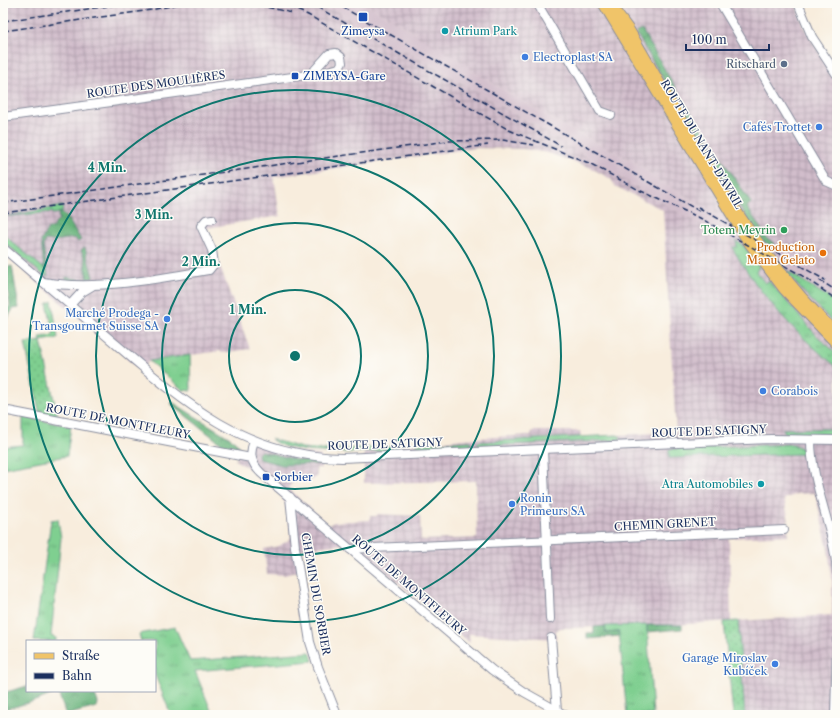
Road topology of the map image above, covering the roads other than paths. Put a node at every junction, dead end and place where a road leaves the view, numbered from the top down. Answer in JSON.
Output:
{"nodes":[{"id":1,"x":537,"y":3,"type":"edge"},
{"id":2,"x":603,"y":3,"type":"edge"},
{"id":3,"x":609,"y":3,"type":"edge"},
{"id":4,"x":720,"y":3,"type":"edge"},
{"id":5,"x":798,"y":3,"type":"edge"},
{"id":6,"x":312,"y":73,"type":"dead end"},
{"id":7,"x":837,"y":75,"type":"edge"},
{"id":8,"x":611,"y":115,"type":"dead end"},
{"id":9,"x":3,"y":117,"type":"edge"},
{"id":10,"x":837,"y":186,"type":"edge"},
{"id":11,"x":212,"y":219,"type":"dead end"},
{"id":12,"x":3,"y":248,"type":"edge"},
{"id":13,"x":43,"y":282,"type":"junction"},
{"id":14,"x":93,"y":285,"type":"junction"},
{"id":15,"x":74,"y":286,"type":"junction"},
{"id":16,"x":67,"y":303,"type":"junction"},
{"id":17,"x":837,"y":334,"type":"edge"},
{"id":18,"x":837,"y":344,"type":"edge"},
{"id":19,"x":3,"y":410,"type":"edge"},
{"id":20,"x":811,"y":440,"type":"junction"},
{"id":21,"x":837,"y":440,"type":"edge"},
{"id":22,"x":254,"y":441,"type":"junction"},
{"id":23,"x":543,"y":449,"type":"junction"},
{"id":24,"x":251,"y":458,"type":"junction"},
{"id":25,"x":290,"y":498,"type":"junction"},
{"id":26,"x":784,"y":530,"type":"dead end"},
{"id":27,"x":834,"y":533,"type":"edge"},
{"id":28,"x":547,"y":540,"type":"junction"},
{"id":29,"x":350,"y":550,"type":"junction"},
{"id":30,"x":837,"y":572,"type":"edge"},
{"id":31,"x":550,"y":619,"type":"dead end"},
{"id":32,"x":551,"y":638,"type":"dead end"},
{"id":33,"x":837,"y":640,"type":"edge"},
{"id":34,"x":557,"y":711,"type":"junction"},
{"id":35,"x":337,"y":715,"type":"edge"},
{"id":36,"x":565,"y":715,"type":"edge"},
{"id":37,"x":835,"y":715,"type":"edge"}],
"edges":[{"from":1,"to":8,"type":"street"},
{"from":2,"to":18,"type":"main road","name":"ROUTE DU NANT-D'AVRIL"},
{"from":3,"to":17,"type":"main road","name":"ROUTE DU NANT-D'AVRIL"},
{"from":4,"to":10,"type":"street"},
{"from":5,"to":7,"type":"street"},
{"from":6,"to":9,"type":"street","name":"ROUTE DES MOULIÈRES"},
{"from":11,"to":14,"type":"street"},
{"from":12,"to":13,"type":"street","name":"ROUTE DE SATIGNY"},
{"from":13,"to":15,"type":"street"},
{"from":13,"to":16,"type":"street","name":"ROUTE DE SATIGNY"},
{"from":14,"to":15,"type":"street"},
{"from":14,"to":16,"type":"street"},
{"from":15,"to":16,"type":"street"},
{"from":16,"to":22,"type":"street","name":"ROUTE DE SATIGNY"},
{"from":19,"to":24,"type":"street","name":"ROUTE DE MONTFLEURY"},
{"from":20,"to":21,"type":"street","name":"ROUTE DE SATIGNY"},
{"from":20,"to":23,"type":"street","name":"ROUTE DE SATIGNY"},
{"from":20,"to":27,"type":"street"},
{"from":22,"to":23,"type":"street","name":"ROUTE DE SATIGNY"},
{"from":22,"to":24,"type":"street"},
{"from":23,"to":28,"type":"street"},
{"from":24,"to":25,"type":"street","name":"ROUTE DE MONTFLEURY"},
{"from":25,"to":29,"type":"street","name":"ROUTE DE MONTFLEURY"},
{"from":25,"to":35,"type":"street","name":"CHEMIN DU SORBIER"},
{"from":26,"to":28,"type":"street","name":"CHEMIN GRENET"},
{"from":27,"to":30,"type":"street"},
{"from":28,"to":29,"type":"street","name":"CHEMIN GRENET"},
{"from":28,"to":31,"type":"street"},
{"from":29,"to":34,"type":"street","name":"ROUTE DE MONTFLEURY"},
{"from":32,"to":34,"type":"street"},
{"from":33,"to":37,"type":"street"},
{"from":34,"to":36,"type":"street","name":"ROUTE DE MONTFLEURY"}]}
